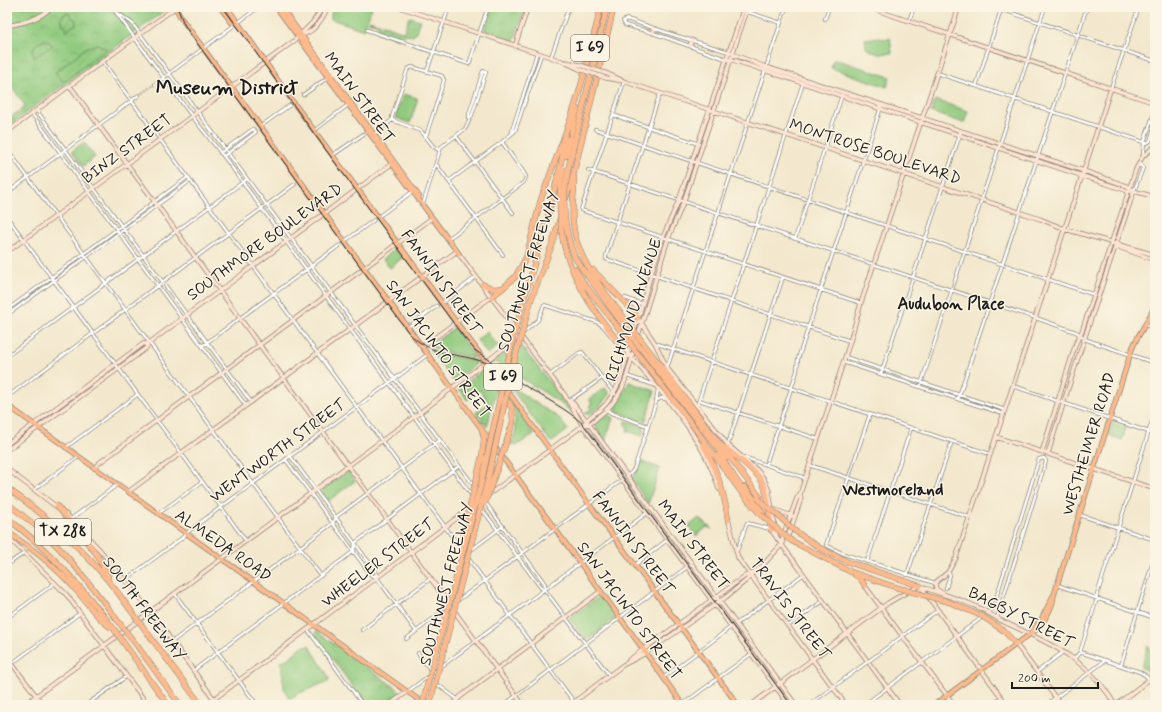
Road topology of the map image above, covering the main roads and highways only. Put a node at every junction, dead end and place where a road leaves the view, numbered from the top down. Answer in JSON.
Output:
{"nodes":[{"id":1,"x":52,"y":7,"type":"edge"},
{"id":2,"x":175,"y":7,"type":"edge"},
{"id":3,"x":220,"y":7,"type":"edge"},
{"id":4,"x":227,"y":7,"type":"edge"},
{"id":5,"x":276,"y":7,"type":"edge"},
{"id":6,"x":281,"y":7,"type":"edge"},
{"id":7,"x":323,"y":7,"type":"edge"},
{"id":8,"x":328,"y":7,"type":"edge"},
{"id":9,"x":399,"y":7,"type":"edge"},
{"id":10,"x":528,"y":7,"type":"edge"},
{"id":11,"x":600,"y":7,"type":"edge"},
{"id":12,"x":607,"y":7,"type":"edge"},
{"id":13,"x":614,"y":7,"type":"edge"},
{"id":14,"x":748,"y":7,"type":"edge"},
{"id":15,"x":870,"y":7,"type":"edge"},
{"id":16,"x":959,"y":7,"type":"edge"},
{"id":17,"x":408,"y":8,"type":"edge"},
{"id":18,"x":745,"y":10,"type":"edge"},
{"id":19,"x":237,"y":23,"type":"junction"},
{"id":20,"x":7,"y":26,"type":"edge"},
{"id":21,"x":950,"y":35,"type":"junction"},
{"id":22,"x":300,"y":36,"type":"junction"},
{"id":23,"x":692,"y":40,"type":"road end"},
{"id":24,"x":515,"y":46,"type":"junction"},
{"id":25,"x":690,"y":46,"type":"road end"},
{"id":26,"x":731,"y":53,"type":"junction"},
{"id":27,"x":728,"y":60,"type":"junction"},
{"id":28,"x":266,"y":62,"type":"junction"},
{"id":29,"x":579,"y":67,"type":"junction"},
{"id":30,"x":766,"y":69,"type":"junction"},
{"id":31,"x":624,"y":82,"type":"junction"},
{"id":32,"x":70,"y":86,"type":"junction"},
{"id":33,"x":232,"y":87,"type":"junction"},
{"id":34,"x":1111,"y":88,"type":"junction"},
{"id":35,"x":580,"y":89,"type":"junction"},
{"id":36,"x":1155,"y":103,"type":"edge"},
{"id":37,"x":709,"y":110,"type":"junction"},
{"id":38,"x":714,"y":112,"type":"junction"},
{"id":39,"x":572,"y":115,"type":"junction"},
{"id":40,"x":922,"y":120,"type":"junction"},
{"id":41,"x":7,"y":132,"type":"edge"},
{"id":42,"x":373,"y":135,"type":"junction"},
{"id":43,"x":1155,"y":146,"type":"edge"},
{"id":44,"x":1037,"y":159,"type":"junction"},
{"id":45,"x":393,"y":163,"type":"junction"},
{"id":46,"x":127,"y":164,"type":"junction"},
{"id":47,"x":564,"y":164,"type":"junction"},
{"id":48,"x":1084,"y":171,"type":"junction"},
{"id":49,"x":574,"y":172,"type":"junction"},
{"id":50,"x":904,"y":174,"type":"junction"},
{"id":51,"x":1082,"y":176,"type":"junction"},
{"id":52,"x":358,"y":189,"type":"junction"},
{"id":53,"x":1129,"y":189,"type":"junction"},
{"id":54,"x":1134,"y":191,"type":"junction"},
{"id":55,"x":1155,"y":197,"type":"edge"},
{"id":56,"x":423,"y":204,"type":"junction"},
{"id":57,"x":324,"y":213,"type":"junction"},
{"id":58,"x":432,"y":218,"type":"junction"},
{"id":59,"x":1065,"y":229,"type":"junction"},
{"id":60,"x":398,"y":243,"type":"junction"},
{"id":61,"x":1111,"y":243,"type":"junction"},
{"id":62,"x":1117,"y":245,"type":"junction"},
{"id":63,"x":7,"y":252,"type":"edge"},
{"id":64,"x":458,"y":252,"type":"junction"},
{"id":65,"x":1155,"y":255,"type":"edge"},
{"id":66,"x":583,"y":257,"type":"junction"},
{"id":67,"x":575,"y":258,"type":"junction"},
{"id":68,"x":569,"y":260,"type":"junction"},
{"id":69,"x":1155,"y":260,"type":"edge"},
{"id":70,"x":364,"y":268,"type":"junction"},
{"id":71,"x":422,"y":276,"type":"junction"},
{"id":72,"x":482,"y":284,"type":"junction"},
{"id":73,"x":503,"y":288,"type":"junction"},
{"id":74,"x":220,"y":291,"type":"junction"},
{"id":75,"x":491,"y":296,"type":"junction"},
{"id":76,"x":594,"y":296,"type":"junction"},
{"id":77,"x":389,"y":301,"type":"junction"},
{"id":78,"x":1155,"y":304,"type":"edge"},
{"id":79,"x":639,"y":320,"type":"junction"},
{"id":80,"x":456,"y":322,"type":"junction"},
{"id":81,"x":630,"y":330,"type":"junction"},
{"id":82,"x":520,"y":336,"type":"junction"},
{"id":83,"x":149,"y":343,"type":"junction"},
{"id":84,"x":640,"y":343,"type":"junction"},
{"id":85,"x":259,"y":344,"type":"junction"},
{"id":86,"x":620,"y":344,"type":"joint"},
{"id":87,"x":422,"y":347,"type":"junction"},
{"id":88,"x":628,"y":353,"type":"junction"},
{"id":89,"x":632,"y":358,"type":"junction"},
{"id":90,"x":485,"y":363,"type":"junction"},
{"id":91,"x":284,"y":378,"type":"junction"},
{"id":92,"x":452,"y":388,"type":"junction"},
{"id":93,"x":677,"y":395,"type":"junction"},
{"id":94,"x":568,"y":401,"type":"junction"},
{"id":95,"x":7,"y":405,"type":"edge"},
{"id":96,"x":59,"y":406,"type":"junction"},
{"id":97,"x":62,"y":410,"type":"junction"},
{"id":98,"x":586,"y":420,"type":"junction"},
{"id":99,"x":34,"y":424,"type":"junction"},
{"id":100,"x":589,"y":424,"type":"junction"},
{"id":101,"x":583,"y":426,"type":"junction"},
{"id":102,"x":38,"y":427,"type":"junction"},
{"id":103,"x":694,"y":427,"type":"junction"},
{"id":104,"x":482,"y":430,"type":"junction"},
{"id":105,"x":996,"y":437,"type":"junction"},
{"id":106,"x":7,"y":444,"type":"edge"},
{"id":107,"x":719,"y":444,"type":"junction"},
{"id":108,"x":7,"y":450,"type":"edge"},
{"id":109,"x":549,"y":450,"type":"junction"},
{"id":110,"x":1042,"y":452,"type":"junction"},
{"id":111,"x":1048,"y":454,"type":"junction"},
{"id":112,"x":723,"y":455,"type":"junction"},
{"id":113,"x":348,"y":465,"type":"junction"},
{"id":114,"x":94,"y":468,"type":"junction"},
{"id":115,"x":7,"y":469,"type":"edge"},
{"id":116,"x":1094,"y":469,"type":"junction"},
{"id":117,"x":516,"y":475,"type":"junction"},
{"id":118,"x":7,"y":488,"type":"edge"},
{"id":119,"x":1155,"y":489,"type":"edge"},
{"id":120,"x":128,"y":492,"type":"junction"},
{"id":121,"x":800,"y":494,"type":"junction"},
{"id":122,"x":759,"y":498,"type":"junction"},
{"id":123,"x":748,"y":500,"type":"junction"},
{"id":124,"x":7,"y":503,"type":"edge"},
{"id":125,"x":56,"y":506,"type":"junction"},
{"id":126,"x":772,"y":510,"type":"junction"},
{"id":127,"x":790,"y":515,"type":"junction"},
{"id":128,"x":795,"y":517,"type":"junction"},
{"id":129,"x":7,"y":518,"type":"edge"},
{"id":130,"x":728,"y":520,"type":"junction"},
{"id":131,"x":771,"y":530,"type":"junction"},
{"id":132,"x":7,"y":532,"type":"edge"},
{"id":133,"x":7,"y":536,"type":"edge"},
{"id":134,"x":777,"y":538,"type":"junction"},
{"id":135,"x":472,"y":542,"type":"junction"},
{"id":136,"x":782,"y":544,"type":"junction"},
{"id":137,"x":411,"y":552,"type":"junction"},
{"id":138,"x":221,"y":559,"type":"junction"},
{"id":139,"x":851,"y":572,"type":"junction"},
{"id":140,"x":750,"y":575,"type":"junction"},
{"id":141,"x":112,"y":584,"type":"junction"},
{"id":142,"x":865,"y":586,"type":"joint"},
{"id":143,"x":920,"y":586,"type":"junction"},
{"id":144,"x":600,"y":591,"type":"junction"},
{"id":145,"x":451,"y":592,"type":"junction"},
{"id":146,"x":944,"y":594,"type":"junction"},
{"id":147,"x":717,"y":597,"type":"junction"},
{"id":148,"x":712,"y":601,"type":"junction"},
{"id":149,"x":720,"y":601,"type":"junction"},
{"id":150,"x":714,"y":605,"type":"junction"},
{"id":151,"x":883,"y":608,"type":"junction"},
{"id":152,"x":151,"y":612,"type":"junction"},
{"id":153,"x":105,"y":622,"type":"junction"},
{"id":154,"x":314,"y":626,"type":"junction"},
{"id":155,"x":680,"y":626,"type":"junction"},
{"id":156,"x":1030,"y":633,"type":"junction"},
{"id":157,"x":847,"y":634,"type":"junction"},
{"id":158,"x":1016,"y":644,"type":"junction"},
{"id":159,"x":105,"y":646,"type":"junction"},
{"id":160,"x":645,"y":651,"type":"junction"},
{"id":161,"x":7,"y":657,"type":"edge"},
{"id":162,"x":813,"y":659,"type":"junction"},
{"id":163,"x":496,"y":669,"type":"junction"},
{"id":164,"x":981,"y":670,"type":"junction"},
{"id":165,"x":1155,"y":675,"type":"edge"},
{"id":166,"x":780,"y":683,"type":"junction"},
{"id":167,"x":776,"y":687,"type":"junction"},
{"id":168,"x":407,"y":692,"type":"junction"},
{"id":169,"x":947,"y":695,"type":"junction"},
{"id":170,"x":36,"y":696,"type":"junction"},
{"id":171,"x":214,"y":699,"type":"junction"},
{"id":172,"x":147,"y":704,"type":"edge"},
{"id":173,"x":429,"y":704,"type":"edge"},
{"id":174,"x":24,"y":705,"type":"edge"},
{"id":175,"x":43,"y":705,"type":"edge"},
{"id":176,"x":168,"y":705,"type":"edge"},
{"id":177,"x":180,"y":705,"type":"edge"},
{"id":178,"x":201,"y":705,"type":"edge"},
{"id":179,"x":206,"y":705,"type":"edge"},
{"id":180,"x":389,"y":705,"type":"edge"},
{"id":181,"x":422,"y":705,"type":"edge"},
{"id":182,"x":453,"y":705,"type":"edge"},
{"id":183,"x":523,"y":705,"type":"edge"},
{"id":184,"x":570,"y":705,"type":"edge"},
{"id":185,"x":682,"y":705,"type":"edge"},
{"id":186,"x":738,"y":705,"type":"edge"},
{"id":187,"x":751,"y":705,"type":"edge"},
{"id":188,"x":789,"y":705,"type":"edge"},
{"id":189,"x":796,"y":705,"type":"edge"},
{"id":190,"x":846,"y":705,"type":"edge"},
{"id":191,"x":900,"y":705,"type":"edge"},
{"id":192,"x":934,"y":705,"type":"edge"},
{"id":193,"x":954,"y":705,"type":"edge"},
{"id":194,"x":1007,"y":705,"type":"edge"},
{"id":195,"x":1061,"y":705,"type":"edge"},
{"id":196,"x":1115,"y":705,"type":"edge"}],
"edges":[{"from":1,"to":20,"type":"main road"},
{"from":2,"to":32,"type":"main road"},
{"from":2,"to":33,"type":"main road","name":"SAN JACINTO STREET"},
{"from":3,"to":19,"type":"main road"},
{"from":4,"to":19,"type":"main road","name":"FANNIN STREET"},
{"from":5,"to":22,"type":"main road","name":"MAIN STREET"},
{"from":6,"to":22,"type":"main road","name":"MAIN STREET"},
{"from":7,"to":22,"type":"main road"},
{"from":8,"to":22,"type":"main road"},
{"from":9,"to":17,"type":"main road","name":"MONTROSE BOULEVARD"},
{"from":10,"to":24,"type":"main road"},
{"from":11,"to":35,"type":"highway","name":"SOUTHWEST FREEWAY","number":"I 69"},
{"from":12,"to":47,"type":"highway"},
{"from":13,"to":49,"type":"highway","name":"SOUTHWEST FREEWAY","number":"I 69"},
{"from":14,"to":18,"type":"main road","name":"RICHMOND AVENUE"},
{"from":15,"to":21,"type":"main road"},
{"from":16,"to":21,"type":"main road"},
{"from":17,"to":24,"type":"main road","name":"MONTROSE BOULEVARD"},
{"from":18,"to":26,"type":"main road","name":"RICHMOND AVENUE"},
{"from":19,"to":28,"type":"main road","name":"FANNIN STREET"},
{"from":21,"to":34,"type":"main road"},
{"from":21,"to":40,"type":"main road"},
{"from":22,"to":28,"type":"main road","name":"BINZ STREET"},
{"from":22,"to":42,"type":"main road","name":"MAIN STREET"},
{"from":22,"to":42,"type":"main road","name":"MAIN STREET"},
{"from":23,"to":25,"type":"main road"},
{"from":24,"to":29,"type":"main road","name":"MONTROSE BOULEVARD"},
{"from":26,"to":27,"type":"main road","name":"RICHMOND AVENUE"},
{"from":26,"to":30,"type":"main road"},
{"from":27,"to":30,"type":"main road"},
{"from":27,"to":37,"type":"main road","name":"RICHMOND AVENUE"},
{"from":27,"to":38,"type":"main road","name":"RICHMOND AVENUE"},
{"from":28,"to":33,"type":"main road","name":"BINZ STREET"},
{"from":28,"to":52,"type":"main road","name":"FANNIN STREET"},
{"from":29,"to":31,"type":"main road","name":"MONTROSE BOULEVARD","bridge":true},
{"from":29,"to":31,"type":"main road","name":"MONTROSE BOULEVARD","bridge":true},
{"from":30,"to":40,"type":"main road"},
{"from":31,"to":37,"type":"main road","name":"MONTROSE BOULEVARD"},
{"from":32,"to":41,"type":"main road"},
{"from":32,"to":46,"type":"main road"},
{"from":33,"to":46,"type":"main road","name":"BINZ STREET"},
{"from":33,"to":57,"type":"main road","name":"SAN JACINTO STREET"},
{"from":34,"to":36,"type":"main road"},
{"from":34,"to":48,"type":"main road"},
{"from":35,"to":39,"type":"highway","name":"SOUTHWEST FREEWAY","number":"I 69"},
{"from":35,"to":47,"type":"highway"},
{"from":37,"to":38,"type":"main road","name":"MONTROSE BOULEVARD"},
{"from":37,"to":79,"type":"main road","name":"RICHMOND AVENUE"},
{"from":38,"to":50,"type":"main road","name":"MONTROSE BOULEVARD"},
{"from":38,"to":79,"type":"main road","name":"RICHMOND AVENUE"},
{"from":39,"to":47,"type":"highway","name":"SOUTHWEST FREEWAY","number":"I 69"},
{"from":39,"to":73,"type":"highway"},
{"from":40,"to":44,"type":"main road"},
{"from":40,"to":50,"type":"main road"},
{"from":42,"to":45,"type":"main road","name":"MAIN STREET"},
{"from":43,"to":53,"type":"main road"},
{"from":44,"to":48,"type":"main road"},
{"from":44,"to":51,"type":"main road"},
{"from":45,"to":52,"type":"main road","name":"SOUTHMORE BOULEVARD"},
{"from":45,"to":56,"type":"main road","name":"MAIN STREET"},
{"from":45,"to":56,"type":"main road","name":"MAIN STREET"},
{"from":46,"to":63,"type":"main road","name":"BINZ STREET"},
{"from":46,"to":74,"type":"main road"},
{"from":47,"to":67,"type":"highway","bridge":true},
{"from":47,"to":68,"type":"highway","bridge":true},
{"from":47,"to":145,"type":"highway","name":"SOUTHWEST FREEWAY","number":"I 69","bridge":true},
{"from":48,"to":51,"type":"main road"},
{"from":48,"to":53,"type":"main road"},
{"from":49,"to":66,"type":"highway"},
{"from":49,"to":135,"type":"highway","name":"SOUTHWEST FREEWAY","number":"I 69","bridge":true},
{"from":50,"to":59,"type":"main road","name":"MONTROSE BOULEVARD"},
{"from":50,"to":121,"type":"main road"},
{"from":51,"to":53,"type":"main road"},
{"from":51,"to":59,"type":"main road"},
{"from":52,"to":57,"type":"main road","name":"SOUTHMORE BOULEVARD"},
{"from":52,"to":60,"type":"main road","name":"FANNIN STREET"},
{"from":53,"to":54,"type":"main road"},
{"from":53,"to":61,"type":"main road"},
{"from":54,"to":55,"type":"main road"},
{"from":54,"to":62,"type":"main road"},
{"from":56,"to":58,"type":"main road","name":"MAIN STREET"},
{"from":57,"to":70,"type":"main road","name":"SAN JACINTO STREET"},
{"from":57,"to":74,"type":"main road","name":"SOUTHMORE BOULEVARD"},
{"from":58,"to":60,"type":"main road"},
{"from":58,"to":64,"type":"main road","name":"MAIN STREET"},
{"from":59,"to":61,"type":"main road","name":"MONTROSE BOULEVARD"},
{"from":59,"to":105,"type":"main road"},
{"from":60,"to":70,"type":"main road"},
{"from":60,"to":71,"type":"main road","name":"FANNIN STREET"},
{"from":61,"to":62,"type":"main road","name":"MONTROSE BOULEVARD"},
{"from":61,"to":110,"type":"main road"},
{"from":62,"to":65,"type":"main road","name":"MONTROSE BOULEVARD"},
{"from":62,"to":69,"type":"main road","name":"MONTROSE BOULEVARD"},
{"from":62,"to":111,"type":"main road"},
{"from":64,"to":71,"type":"main road"},
{"from":64,"to":72,"type":"main road","name":"MAIN STREET"},
{"from":66,"to":79,"type":"highway"},
{"from":66,"to":81,"type":"highway"},
{"from":67,"to":76,"type":"highway"},
{"from":67,"to":81,"type":"highway"},
{"from":68,"to":76,"type":"highway"},
{"from":68,"to":86,"type":"highway"},
{"from":70,"to":77,"type":"main road","name":"SAN JACINTO STREET"},
{"from":70,"to":85,"type":"main road"},
{"from":71,"to":77,"type":"main road"},
{"from":71,"to":80,"type":"main road","name":"FANNIN STREET"},
{"from":72,"to":73,"type":"highway"},
{"from":72,"to":75,"type":"main road","name":"MAIN STREET"},
{"from":73,"to":75,"type":"highway"},
{"from":74,"to":83,"type":"main road","name":"SOUTHMORE BOULEVARD"},
{"from":74,"to":85,"type":"main road"},
{"from":75,"to":80,"type":"main road"},
{"from":75,"to":82,"type":"main road","name":"MAIN STREET"},
{"from":76,"to":103,"type":"highway","bridge":true},
{"from":77,"to":87,"type":"main road","name":"SAN JACINTO STREET"},
{"from":77,"to":91,"type":"main road"},
{"from":78,"to":116,"type":"main road","name":"WESTHEIMER ROAD"},
{"from":79,"to":88,"type":"main road","name":"RICHMOND AVENUE"},
{"from":79,"to":89,"type":"main road","name":"RICHMOND AVENUE"},
{"from":79,"to":126,"type":"main road"},
{"from":80,"to":87,"type":"main road"},
{"from":80,"to":90,"type":"main road","name":"FANNIN STREET"},
{"from":81,"to":84,"type":"highway","bridge":true},
{"from":82,"to":90,"type":"main road"},
{"from":82,"to":94,"type":"main road","name":"MAIN STREET"},
{"from":83,"to":96,"type":"main road","name":"SOUTHMORE BOULEVARD"},
{"from":83,"to":97,"type":"main road","name":"SOUTHMORE BOULEVARD"},
{"from":84,"to":93,"type":"highway"},
{"from":84,"to":107,"type":"highway"},
{"from":85,"to":91,"type":"main road"},
{"from":85,"to":114,"type":"main road"},
{"from":86,"to":88,"type":"main road","name":"TRAVIS STREET"},
{"from":87,"to":92,"type":"main road","name":"SAN JACINTO STREET"},
{"from":88,"to":89,"type":"main road","name":"TRAVIS STREET"},
{"from":88,"to":98,"type":"main road","name":"RICHMOND AVENUE"},
{"from":89,"to":100,"type":"main road","name":"RICHMOND AVENUE"},
{"from":89,"to":130,"type":"main road","name":"TRAVIS STREET"},
{"from":90,"to":92,"type":"main road"},
{"from":90,"to":109,"type":"main road","name":"FANNIN STREET"},
{"from":90,"to":135,"type":"highway","bridge":true},
{"from":91,"to":113,"type":"main road"},
{"from":91,"to":120,"type":"main road"},
{"from":92,"to":104,"type":"main road","name":"SAN JACINTO STREET"},
{"from":92,"to":113,"type":"main road"},
{"from":93,"to":112,"type":"highway"},
{"from":93,"to":123,"type":"highway"},
{"from":94,"to":98,"type":"main road","name":"MAIN STREET"},
{"from":94,"to":101,"type":"main road","name":"MAIN STREET"},
{"from":95,"to":99,"type":"main road","name":"ALMEDA ROAD"},
{"from":96,"to":97,"type":"main road"},
{"from":96,"to":99,"type":"main road","name":"SOUTHMORE BOULEVARD"},
{"from":97,"to":102,"type":"main road","name":"SOUTHMORE BOULEVARD"},
{"from":98,"to":100,"type":"main road","name":"MAIN STREET"},
{"from":98,"to":101,"type":"main road","name":"RICHMOND AVENUE"},
{"from":99,"to":102,"type":"main road","name":"ALMEDA ROAD"},
{"from":99,"to":106,"type":"main road","name":"SOUTHMORE BOULEVARD"},
{"from":100,"to":101,"type":"main road","name":"RICHMOND AVENUE"},
{"from":100,"to":147,"type":"main road","name":"MAIN STREET"},
{"from":101,"to":109,"type":"main road","name":"WHEELER STREET"},
{"from":101,"to":148,"type":"main road","name":"MAIN STREET"},
{"from":102,"to":108,"type":"main road","name":"SOUTHMORE BOULEVARD"},
{"from":102,"to":114,"type":"main road","name":"ALMEDA ROAD"},
{"from":103,"to":123,"type":"highway"},
{"from":103,"to":130,"type":"highway"},
{"from":104,"to":117,"type":"main road","name":"SAN JACINTO STREET"},
{"from":104,"to":145,"type":"highway","bridge":true},
{"from":105,"to":110,"type":"main road"},
{"from":105,"to":146,"type":"main road"},
{"from":107,"to":122,"type":"highway"},
{"from":107,"to":131,"type":"highway"},
{"from":109,"to":117,"type":"main road","name":"WHEELER STREET"},
{"from":109,"to":155,"type":"main road","name":"FANNIN STREET"},
{"from":110,"to":111,"type":"main road"},
{"from":111,"to":116,"type":"main road"},
{"from":112,"to":122,"type":"highway"},
{"from":112,"to":131,"type":"highway"},
{"from":113,"to":137,"type":"main road"},
{"from":113,"to":138,"type":"main road"},
{"from":114,"to":120,"type":"main road","name":"ALMEDA ROAD"},
{"from":115,"to":125,"type":"main road"},
{"from":116,"to":119,"type":"main road"},
{"from":116,"to":156,"type":"main road","name":"WESTHEIMER ROAD"},
{"from":117,"to":137,"type":"main road","name":"WHEELER STREET"},
{"from":117,"to":144,"type":"main road","name":"SAN JACINTO STREET"},
{"from":118,"to":141,"type":"highway","name":"SOUTH FREEWAY","number":"TX 288"},
{"from":120,"to":138,"type":"main road","name":"ALMEDA ROAD"},
{"from":121,"to":127,"type":"main road"},
{"from":121,"to":128,"type":"main road"},
{"from":122,"to":126,"type":"highway","bridge":true},
{"from":123,"to":139,"type":"highway","bridge":true},
{"from":124,"to":177,"type":"highway","bridge":true},
{"from":125,"to":141,"type":"highway"},
{"from":125,"to":152,"type":"main road"},
{"from":126,"to":127,"type":"main road"},
{"from":126,"to":134,"type":"main road"},
{"from":126,"to":143,"type":"highway","bridge":true},
{"from":127,"to":128,"type":"main road"},
{"from":127,"to":136,"type":"main road"},
{"from":128,"to":136,"type":"main road"},
{"from":129,"to":153,"type":"highway","number":"TX 288"},
{"from":130,"to":140,"type":"main road","name":"TRAVIS STREET"},
{"from":131,"to":134,"type":"main road"},
{"from":132,"to":153,"type":"highway"},
{"from":133,"to":159,"type":"main road"},
{"from":134,"to":136,"type":"main road"},
{"from":135,"to":173,"type":"highway","name":"SOUTHWEST FREEWAY","number":"I 69","bridge":true},
{"from":136,"to":140,"type":"main road"},
{"from":136,"to":157,"type":"main road"},
{"from":137,"to":154,"type":"main road","name":"WHEELER STREET"},
{"from":137,"to":163,"type":"main road"},
{"from":138,"to":152,"type":"main road"},
{"from":138,"to":154,"type":"main road","name":"ALMEDA ROAD"},
{"from":139,"to":142,"type":"highway"},
{"from":139,"to":158,"type":"highway","bridge":true},
{"from":140,"to":147,"type":"main road"},
{"from":140,"to":149,"type":"main road"},
{"from":140,"to":162,"type":"main road","name":"TRAVIS STREET"},
{"from":141,"to":178,"type":"highway","name":"SOUTH FREEWAY","number":"TX 288","bridge":true},
{"from":142,"to":151,"type":"main road"},
{"from":143,"to":146,"type":"main road","name":"BAGBY STREET"},
{"from":143,"to":151,"type":"main road"},
{"from":143,"to":164,"type":"main road"},
{"from":144,"to":160,"type":"main road","name":"SAN JACINTO STREET"},
{"from":144,"to":163,"type":"main road"},
{"from":145,"to":181,"type":"highway","name":"SOUTHWEST FREEWAY","number":"I 69","bridge":true},
{"from":146,"to":156,"type":"main road","name":"BAGBY STREET"},
{"from":147,"to":148,"type":"main road"},
{"from":147,"to":149,"type":"main road","name":"MAIN STREET"},
{"from":148,"to":150,"type":"main road","name":"MAIN STREET"},
{"from":148,"to":155,"type":"main road"},
{"from":149,"to":150,"type":"main road"},
{"from":149,"to":166,"type":"main road","name":"MAIN STREET"},
{"from":150,"to":155,"type":"main road"},
{"from":150,"to":167,"type":"main road","name":"MAIN STREET"},
{"from":151,"to":157,"type":"main road"},
{"from":151,"to":169,"type":"main road"},
{"from":152,"to":159,"type":"main road"},
{"from":152,"to":171,"type":"main road"},
{"from":153,"to":176,"type":"highway","number":"TX 288","bridge":true},
{"from":154,"to":168,"type":"main road","name":"ALMEDA ROAD"},
{"from":154,"to":171,"type":"main road","name":"WHEELER STREET"},
{"from":155,"to":160,"type":"main road"},
{"from":155,"to":186,"type":"main road","name":"FANNIN STREET"},
{"from":156,"to":158,"type":"main road","name":"WESTHEIMER ROAD"},
{"from":156,"to":196,"type":"main road","name":"BAGBY STREET"},
{"from":157,"to":162,"type":"main road"},
{"from":157,"to":191,"type":"main road"},
{"from":158,"to":164,"type":"main road","name":"WESTHEIMER ROAD"},
{"from":158,"to":195,"type":"main road"},
{"from":159,"to":170,"type":"main road"},
{"from":159,"to":172,"type":"main road"},
{"from":160,"to":184,"type":"main road"},
{"from":160,"to":185,"type":"main road","name":"SAN JACINTO STREET"},
{"from":161,"to":170,"type":"main road"},
{"from":162,"to":166,"type":"main road"},
{"from":162,"to":190,"type":"main road","name":"TRAVIS STREET"},
{"from":163,"to":182,"type":"main road"},
{"from":163,"to":183,"type":"main road"},
{"from":164,"to":169,"type":"main road","name":"WESTHEIMER ROAD"},
{"from":164,"to":194,"type":"main road"},
{"from":165,"to":196,"type":"main road"},
{"from":166,"to":167,"type":"main road"},
{"from":166,"to":189,"type":"main road","name":"MAIN STREET"},
{"from":167,"to":187,"type":"main road"},
{"from":167,"to":188,"type":"main road","name":"MAIN STREET"},
{"from":168,"to":173,"type":"main road","name":"ALMEDA ROAD"},
{"from":168,"to":180,"type":"main road"},
{"from":169,"to":192,"type":"main road","name":"WESTHEIMER ROAD"},
{"from":169,"to":193,"type":"main road"},
{"from":170,"to":174,"type":"main road"},
{"from":170,"to":175,"type":"main road"},
{"from":171,"to":179,"type":"main road","name":"WHEELER STREET"}]}
